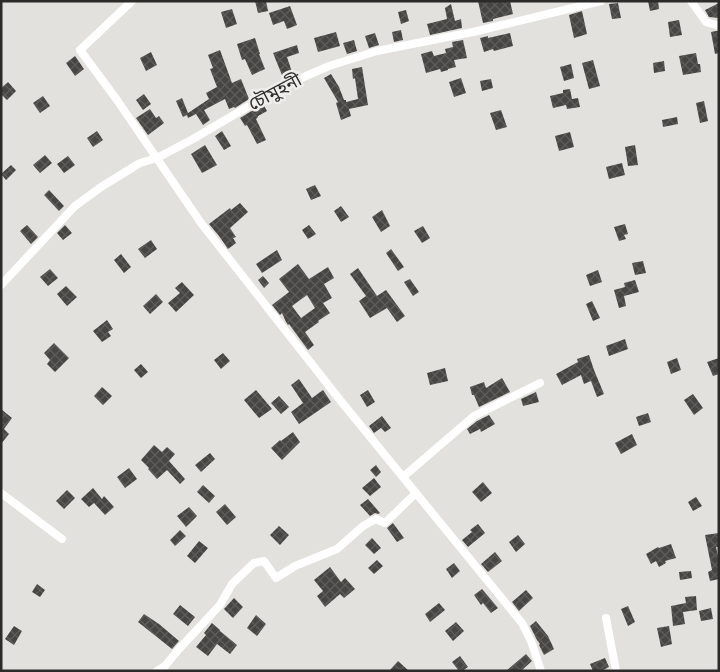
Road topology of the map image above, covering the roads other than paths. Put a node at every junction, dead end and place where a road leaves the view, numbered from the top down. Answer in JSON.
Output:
{"nodes":[{"id":1,"x":132,"y":1,"type":"edge"},
{"id":2,"x":601,"y":1,"type":"edge"},
{"id":3,"x":692,"y":1,"type":"edge"},
{"id":4,"x":719,"y":26,"type":"edge"},
{"id":5,"x":157,"y":158,"type":"junction"},
{"id":6,"x":1,"y":285,"type":"edge"},
{"id":7,"x":540,"y":383,"type":"dead end"},
{"id":8,"x":403,"y":476,"type":"junction"},
{"id":9,"x":1,"y":493,"type":"edge"},
{"id":10,"x":416,"y":493,"type":"junction"},
{"id":11,"x":62,"y":539,"type":"dead end"},
{"id":12,"x":606,"y":618,"type":"dead end"},
{"id":13,"x":157,"y":671,"type":"edge"},
{"id":14,"x":541,"y":671,"type":"edge"},
{"id":15,"x":616,"y":671,"type":"edge"}],
"edges":[{"from":1,"to":5,"type":"street"},
{"from":2,"to":5,"type":"street","name":"চৌমুহনী"},
{"from":3,"to":4,"type":"street"},
{"from":5,"to":6,"type":"street","name":"চৌমুহনী"},
{"from":5,"to":8,"type":"street"},
{"from":7,"to":8,"type":"street"},
{"from":8,"to":10,"type":"street"},
{"from":9,"to":11,"type":"street"},
{"from":10,"to":13,"type":"street"},
{"from":10,"to":14,"type":"street"},
{"from":12,"to":15,"type":"street"}]}
